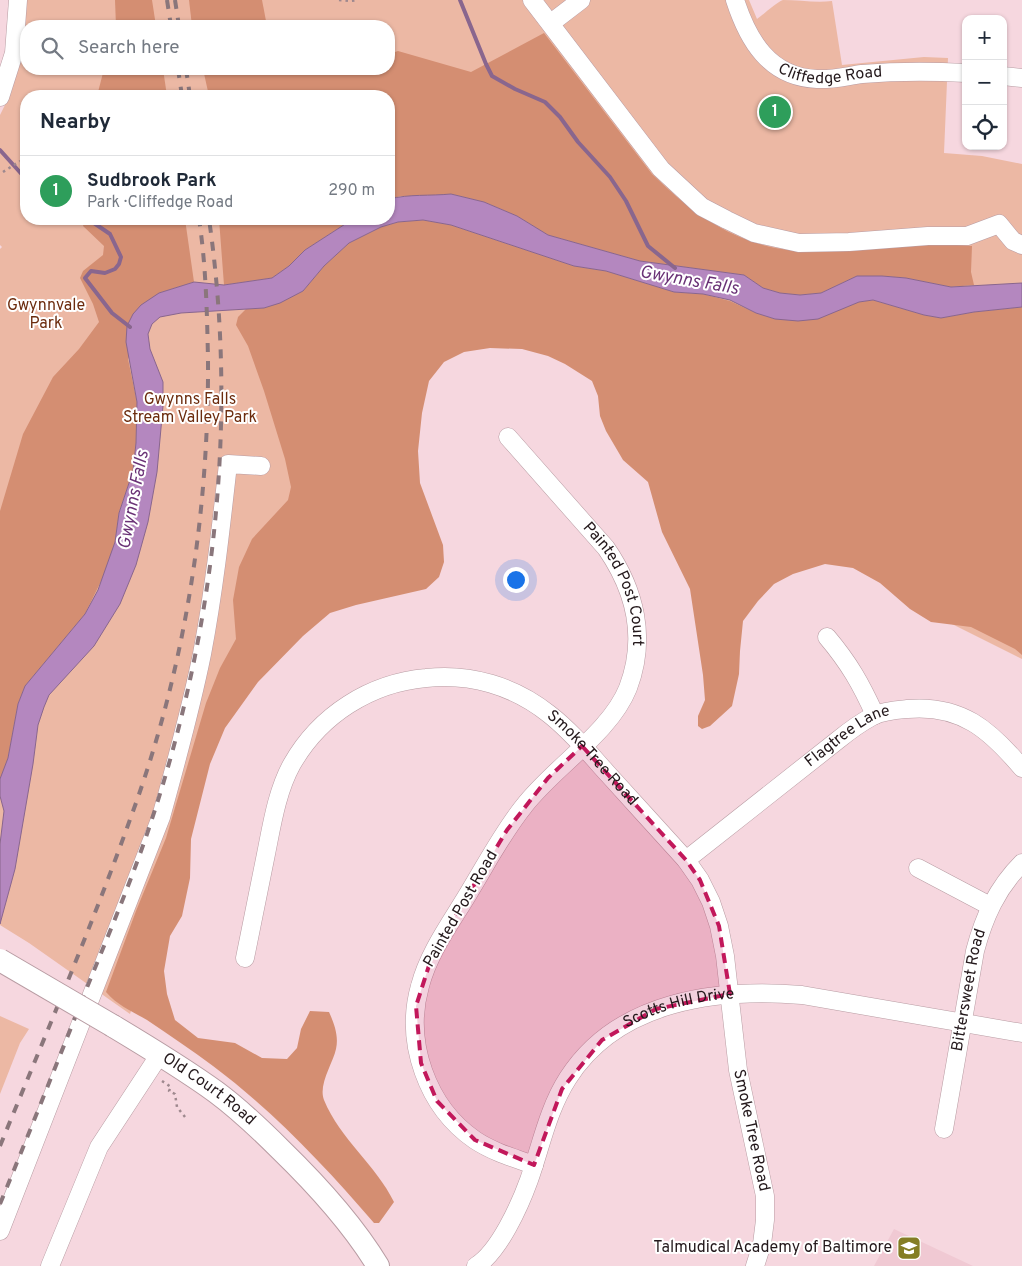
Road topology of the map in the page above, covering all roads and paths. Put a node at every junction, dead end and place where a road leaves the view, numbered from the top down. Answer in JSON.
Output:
{"nodes":[{"id":1,"x":18,"y":0,"type":"edge"},
{"id":2,"x":340,"y":0,"type":"edge"},
{"id":3,"x":358,"y":0,"type":"edge"},
{"id":4,"x":532,"y":0,"type":"edge"},
{"id":5,"x":581,"y":0,"type":"edge"},
{"id":6,"x":734,"y":0,"type":"edge"},
{"id":7,"x":551,"y":23,"type":"junction"},
{"id":8,"x":962,"y":73,"type":"edge"},
{"id":9,"x":1007,"y":76,"type":"edge"},
{"id":10,"x":1022,"y":78,"type":"edge"},
{"id":11,"x":0,"y":97,"type":"edge"},
{"id":12,"x":20,"y":161,"type":"dead end"},
{"id":13,"x":3,"y":172,"type":"dead end"},
{"id":14,"x":1022,"y":245,"type":"edge"},
{"id":15,"x":508,"y":438,"type":"dead end"},
{"id":16,"x":261,"y":466,"type":"dead end"},
{"id":17,"x":827,"y":637,"type":"dead end"},
{"id":18,"x":875,"y":715,"type":"junction"},
{"id":19,"x":582,"y":746,"type":"junction"},
{"id":20,"x":1022,"y":768,"type":"edge"},
{"id":21,"x":686,"y":860,"type":"junction"},
{"id":22,"x":1022,"y":863,"type":"edge"},
{"id":23,"x":918,"y":868,"type":"dead end"},
{"id":24,"x":990,"y":906,"type":"junction"},
{"id":25,"x":245,"y":958,"type":"dead end"},
{"id":26,"x":0,"y":960,"type":"edge"},
{"id":27,"x":730,"y":994,"type":"junction"},
{"id":28,"x":962,"y":1023,"type":"junction"},
{"id":29,"x":1022,"y":1033,"type":"edge"},
{"id":30,"x":160,"y":1054,"type":"junction"},
{"id":31,"x":162,"y":1081,"type":"dead end"},
{"id":32,"x":185,"y":1117,"type":"dead end"},
{"id":33,"x":944,"y":1130,"type":"dead end"},
{"id":34,"x":534,"y":1165,"type":"junction"},
{"id":35,"x":0,"y":1231,"type":"edge"},
{"id":36,"x":479,"y":1265,"type":"edge"},
{"id":37,"x":50,"y":1266,"type":"edge"},
{"id":38,"x":378,"y":1266,"type":"edge"},
{"id":39,"x":755,"y":1266,"type":"edge"}],
"edges":[{"from":1,"to":11,"type":"street"},
{"from":2,"to":3,"type":"path"},
{"from":4,"to":7,"type":"street"},
{"from":5,"to":7,"type":"street"},
{"from":6,"to":8,"type":"street","name":"Cliffedge Road"},
{"from":7,"to":14,"type":"street"},
{"from":9,"to":10,"type":"street"},
{"from":12,"to":13,"type":"path"},
{"from":15,"to":19,"type":"street","name":"Painted Post Court"},
{"from":16,"to":35,"type":"street"},
{"from":17,"to":18,"type":"street"},
{"from":18,"to":20,"type":"street","name":"Flagtree Lane"},
{"from":18,"to":21,"type":"street","name":"Flagtree Lane"},
{"from":19,"to":21,"type":"street","name":"Smoke Tree Road"},
{"from":19,"to":25,"type":"street","name":"Smoke Tree Road"},
{"from":19,"to":34,"type":"street","name":"Painted Post Road"},
{"from":21,"to":27,"type":"street","name":"Smoke Tree Road"},
{"from":22,"to":24,"type":"street","name":"Bittersweet Road"},
{"from":23,"to":24,"type":"street"},
{"from":24,"to":28,"type":"street","name":"Bittersweet Road"},
{"from":26,"to":30,"type":"main road","name":"Old Court Road","bridge":true},
{"from":27,"to":28,"type":"street","name":"Scotts Hill Drive"},
{"from":27,"to":34,"type":"street","name":"Scotts Hill Drive"},
{"from":27,"to":39,"type":"street","name":"Smoke Tree Road"},
{"from":28,"to":29,"type":"street","name":"Scotts Hill Drive"},
{"from":28,"to":33,"type":"street","name":"Bittersweet Road"},
{"from":30,"to":37,"type":"street"},
{"from":30,"to":38,"type":"main road","name":"Old Court Road"},
{"from":31,"to":32,"type":"path"},
{"from":34,"to":36,"type":"street","name":"Scotts Hill Drive"}]}
